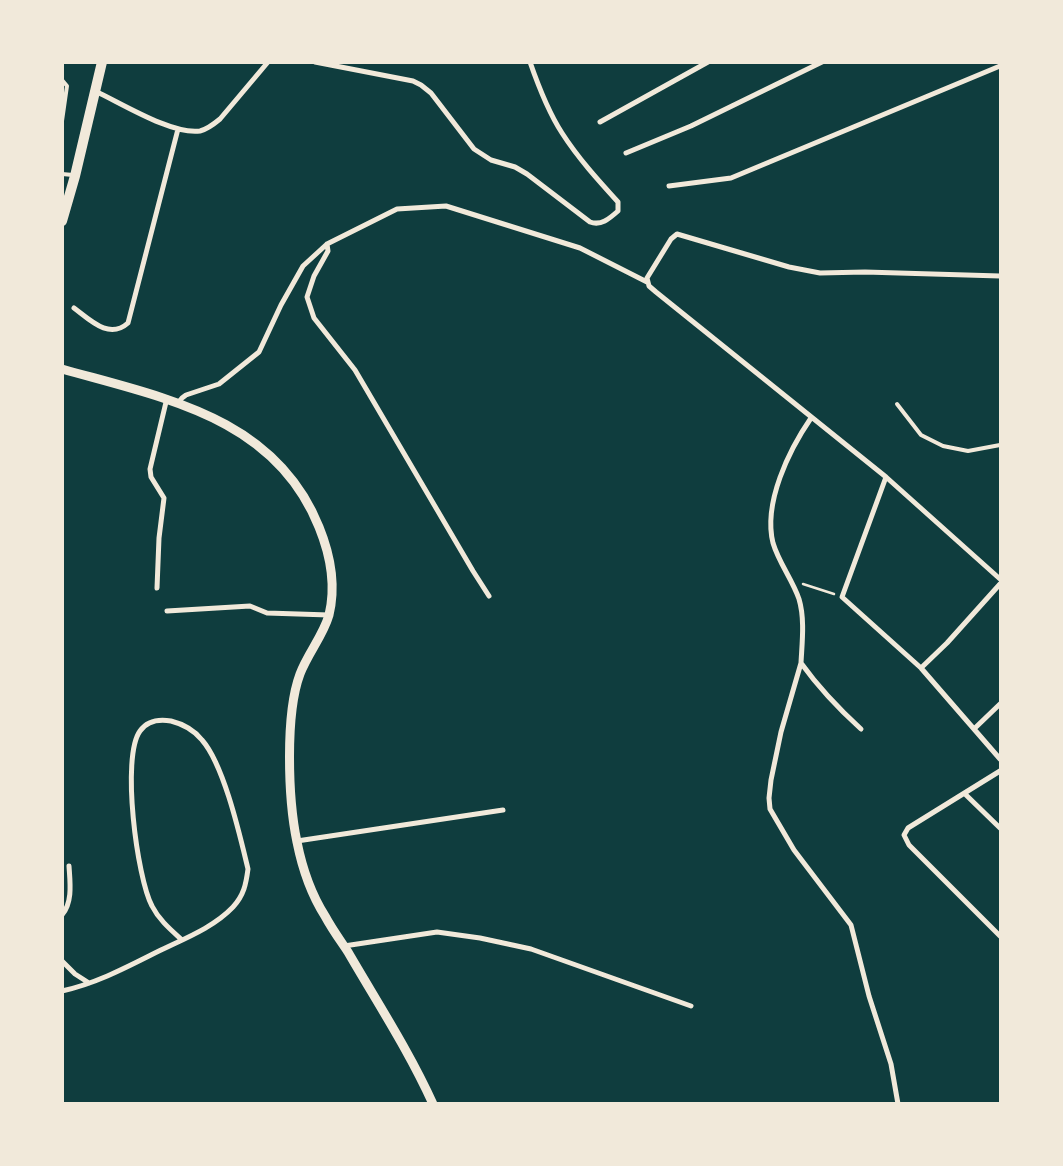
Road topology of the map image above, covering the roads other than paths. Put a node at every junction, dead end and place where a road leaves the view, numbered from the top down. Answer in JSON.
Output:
{"nodes":[{"id":1,"x":102,"y":62,"type":"edge"},
{"id":2,"x":268,"y":62,"type":"edge"},
{"id":3,"x":315,"y":62,"type":"edge"},
{"id":4,"x":530,"y":62,"type":"edge"},
{"id":5,"x":708,"y":62,"type":"edge"},
{"id":6,"x":822,"y":62,"type":"edge"},
{"id":7,"x":1000,"y":66,"type":"edge"},
{"id":8,"x":62,"y":80,"type":"edge"},
{"id":9,"x":95,"y":91,"type":"junction"},
{"id":10,"x":62,"y":121,"type":"edge"},
{"id":11,"x":600,"y":122,"type":"dead end"},
{"id":12,"x":178,"y":129,"type":"junction"},
{"id":13,"x":626,"y":153,"type":"dead end"},
{"id":14,"x":62,"y":174,"type":"edge"},
{"id":15,"x":75,"y":176,"type":"junction"},
{"id":16,"x":669,"y":186,"type":"dead end"},
{"id":17,"x":67,"y":188,"type":"edge"},
{"id":18,"x":62,"y":221,"type":"edge"},
{"id":19,"x":327,"y":244,"type":"junction"},
{"id":20,"x":1000,"y":276,"type":"edge"},
{"id":21,"x":647,"y":282,"type":"junction"},
{"id":22,"x":74,"y":308,"type":"dead end"},
{"id":23,"x":62,"y":369,"type":"edge"},
{"id":24,"x":167,"y":398,"type":"junction"},
{"id":25,"x":178,"y":403,"type":"junction"},
{"id":26,"x":897,"y":404,"type":"dead end"},
{"id":27,"x":811,"y":418,"type":"junction"},
{"id":28,"x":1000,"y":445,"type":"edge"},
{"id":29,"x":886,"y":477,"type":"junction"},
{"id":30,"x":1000,"y":579,"type":"edge"},
{"id":31,"x":1000,"y":584,"type":"edge"},
{"id":32,"x":157,"y":588,"type":"dead end"},
{"id":33,"x":489,"y":596,"type":"dead end"},
{"id":34,"x":167,"y":611,"type":"dead end"},
{"id":35,"x":329,"y":615,"type":"junction"},
{"id":36,"x":801,"y":663,"type":"junction"},
{"id":37,"x":921,"y":668,"type":"junction"},
{"id":38,"x":1000,"y":704,"type":"edge"},
{"id":39,"x":975,"y":728,"type":"junction"},
{"id":40,"x":861,"y":729,"type":"dead end"},
{"id":41,"x":1000,"y":759,"type":"edge"},
{"id":42,"x":1000,"y":771,"type":"edge"},
{"id":43,"x":965,"y":794,"type":"junction"},
{"id":44,"x":503,"y":810,"type":"dead end"},
{"id":45,"x":1000,"y":828,"type":"edge"},
{"id":46,"x":297,"y":842,"type":"junction"},
{"id":47,"x":69,"y":866,"type":"dead end"},
{"id":48,"x":62,"y":916,"type":"edge"},
{"id":49,"x":1000,"y":936,"type":"edge"},
{"id":50,"x":182,"y":940,"type":"junction"},
{"id":51,"x":344,"y":946,"type":"junction"},
{"id":52,"x":62,"y":961,"type":"edge"},
{"id":53,"x":89,"y":983,"type":"junction"},
{"id":54,"x":62,"y":991,"type":"edge"},
{"id":55,"x":690,"y":1006,"type":"dead end"},
{"id":56,"x":433,"y":1104,"type":"edge"},
{"id":57,"x":898,"y":1104,"type":"edge"}],
"edges":[{"from":1,"to":9,"type":"main road"},
{"from":2,"to":12,"type":"street"},
{"from":3,"to":4,"type":"street"},
{"from":5,"to":11,"type":"street"},
{"from":6,"to":13,"type":"street"},
{"from":7,"to":16,"type":"street"},
{"from":8,"to":10,"type":"lane"},
{"from":9,"to":12,"type":"street"},
{"from":9,"to":15,"type":"main road"},
{"from":12,"to":22,"type":"street"},
{"from":14,"to":15,"type":"lane"},
{"from":15,"to":17,"type":"main road"},
{"from":17,"to":18,"type":"main road"},
{"from":19,"to":21,"type":"street"},
{"from":19,"to":25,"type":"street"},
{"from":19,"to":33,"type":"street"},
{"from":20,"to":21,"type":"street"},
{"from":21,"to":27,"type":"street"},
{"from":23,"to":24,"type":"street"},
{"from":24,"to":25,"type":"street"},
{"from":24,"to":32,"type":"street"},
{"from":25,"to":35,"type":"street"},
{"from":26,"to":28,"type":"lane"},
{"from":27,"to":29,"type":"street"},
{"from":27,"to":36,"type":"street"},
{"from":29,"to":30,"type":"street"},
{"from":29,"to":37,"type":"street"},
{"from":31,"to":37,"type":"street"},
{"from":34,"to":35,"type":"street"},
{"from":35,"to":46,"type":"street"},
{"from":36,"to":40,"type":"street"},
{"from":36,"to":57,"type":"street"},
{"from":37,"to":39,"type":"street"},
{"from":38,"to":39,"type":"street"},
{"from":39,"to":41,"type":"street"},
{"from":42,"to":43,"type":"street"},
{"from":43,"to":45,"type":"street"},
{"from":43,"to":49,"type":"street"},
{"from":44,"to":46,"type":"street"},
{"from":46,"to":51,"type":"street"},
{"from":47,"to":48,"type":"street"},
{"from":50,"to":50,"type":"street"},
{"from":50,"to":53,"type":"street"},
{"from":51,"to":55,"type":"street"},
{"from":51,"to":56,"type":"street"},
{"from":52,"to":53,"type":"street"},
{"from":53,"to":54,"type":"street"}]}
